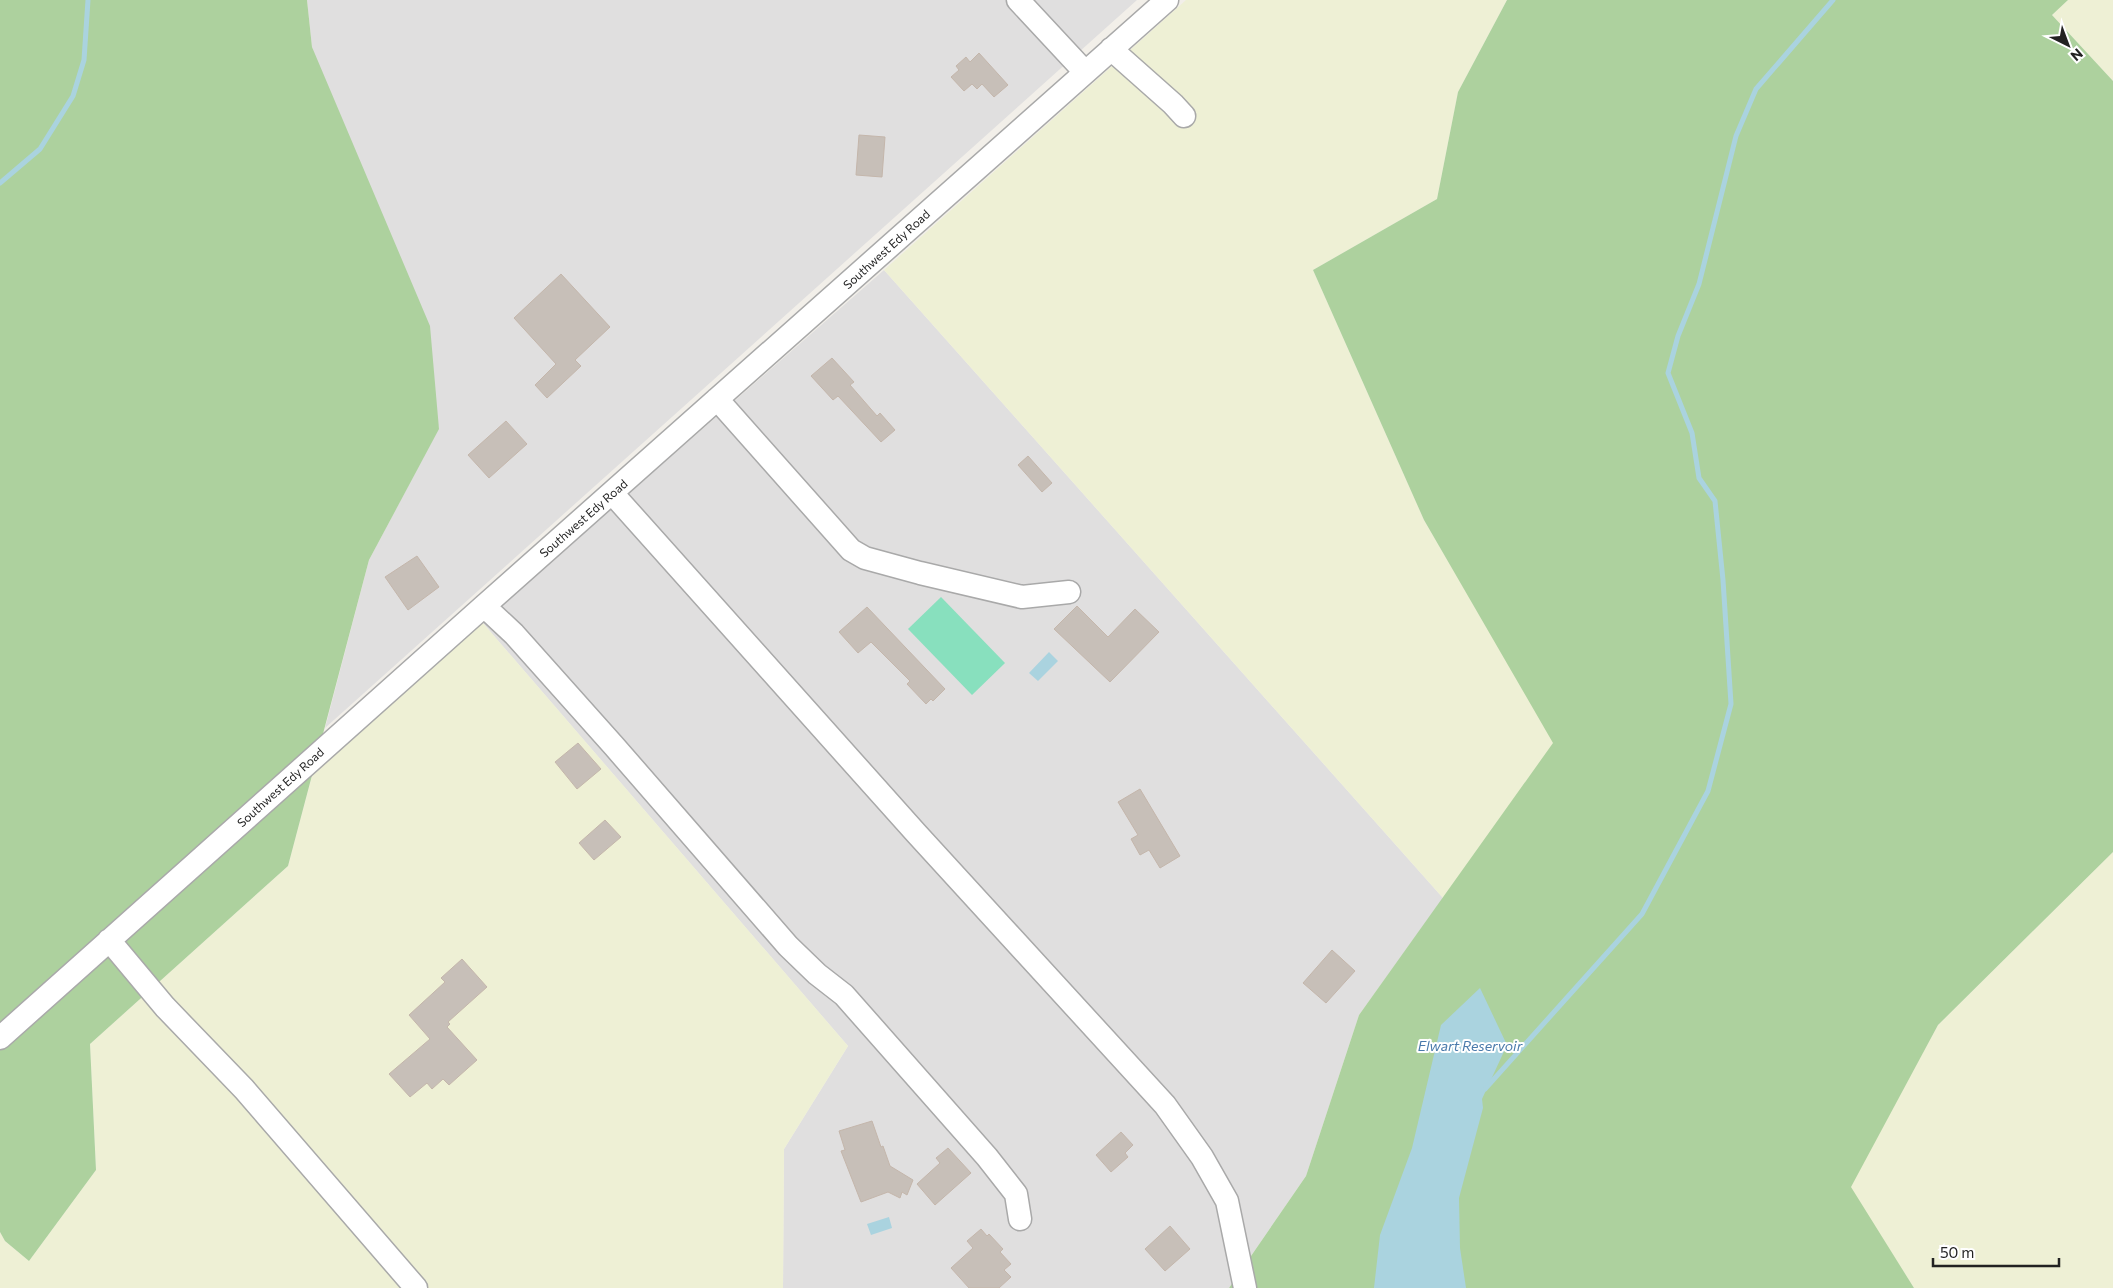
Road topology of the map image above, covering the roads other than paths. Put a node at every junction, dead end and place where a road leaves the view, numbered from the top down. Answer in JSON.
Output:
{"nodes":[{"id":1,"x":1018,"y":0,"type":"edge"},
{"id":2,"x":1167,"y":0,"type":"edge"},
{"id":3,"x":1110,"y":49,"type":"junction"},
{"id":4,"x":1085,"y":72,"type":"junction"},
{"id":5,"x":1184,"y":116,"type":"dead end"},
{"id":6,"x":717,"y":399,"type":"junction"},
{"id":7,"x":612,"y":493,"type":"junction"},
{"id":8,"x":1069,"y":592,"type":"dead end"},
{"id":9,"x":484,"y":606,"type":"junction"},
{"id":10,"x":110,"y":940,"type":"junction"},
{"id":11,"x":0,"y":1038,"type":"edge"},
{"id":12,"x":1020,"y":1219,"type":"dead end"},
{"id":13,"x":416,"y":1288,"type":"edge"},
{"id":14,"x":1246,"y":1288,"type":"edge"}],
"edges":[{"from":1,"to":4,"type":"street"},
{"from":2,"to":3,"type":"street","name":"Southwest Edy Road"},
{"from":3,"to":4,"type":"street","name":"Southwest Edy Road"},
{"from":3,"to":5,"type":"street"},
{"from":4,"to":6,"type":"street","name":"Southwest Edy Road"},
{"from":6,"to":7,"type":"street","name":"Southwest Edy Road"},
{"from":6,"to":8,"type":"street"},
{"from":7,"to":9,"type":"street","name":"Southwest Edy Road"},
{"from":7,"to":14,"type":"street"},
{"from":9,"to":10,"type":"street","name":"Southwest Edy Road"},
{"from":9,"to":12,"type":"street"},
{"from":10,"to":11,"type":"street","name":"Southwest Edy Road"},
{"from":10,"to":13,"type":"street"}]}
